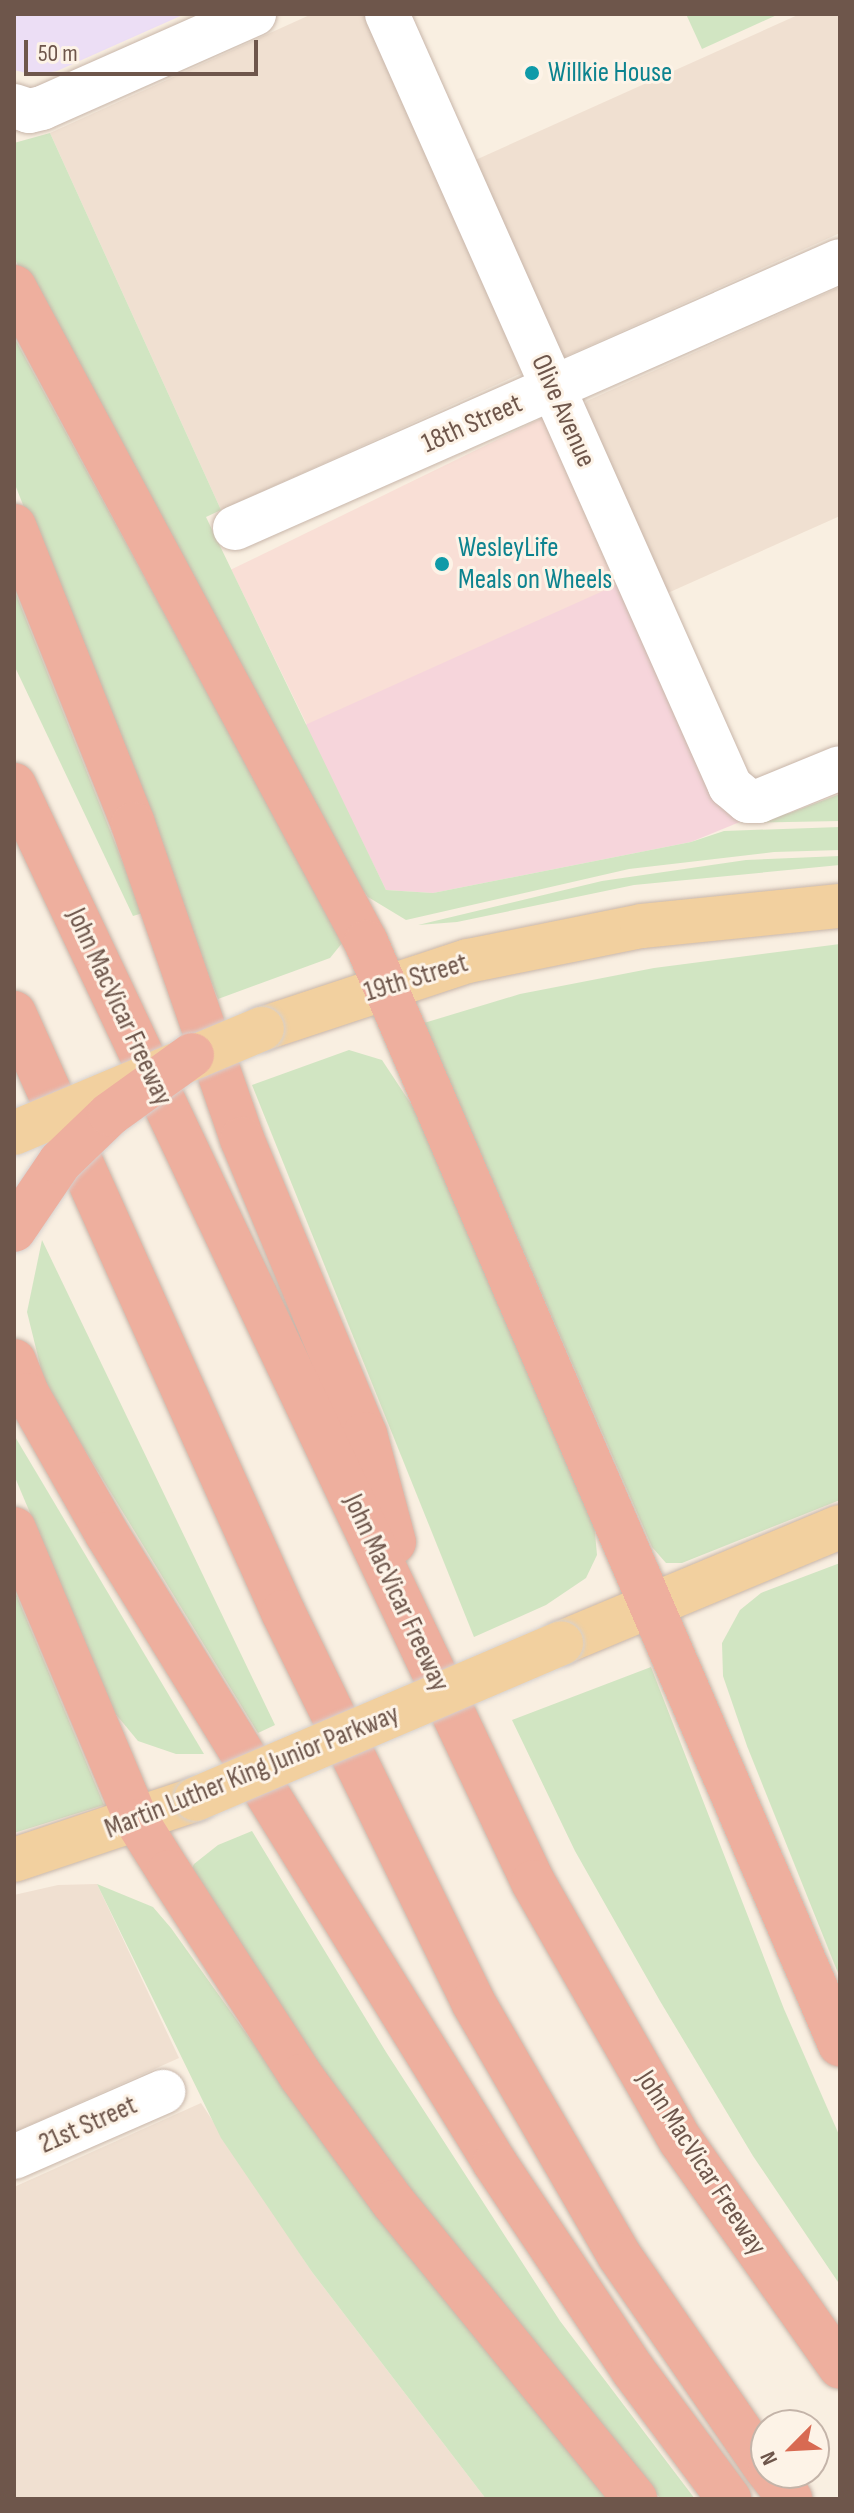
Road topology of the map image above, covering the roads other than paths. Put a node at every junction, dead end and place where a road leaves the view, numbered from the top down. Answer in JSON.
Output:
{"nodes":[{"id":1,"x":254,"y":14,"type":"edge"},
{"id":2,"x":387,"y":14,"type":"edge"},
{"id":3,"x":16,"y":107,"type":"edge"},
{"id":4,"x":840,"y":261,"type":"edge"},
{"id":5,"x":14,"y":287,"type":"edge"},
{"id":6,"x":553,"y":389,"type":"junction"},
{"id":7,"x":14,"y":526,"type":"edge"},
{"id":8,"x":235,"y":528,"type":"dead end"},
{"id":9,"x":840,"y":768,"type":"edge"},
{"id":10,"x":14,"y":785,"type":"edge"},
{"id":11,"x":840,"y":906,"type":"edge"},
{"id":12,"x":385,"y":986,"type":"junction"},
{"id":13,"x":14,"y":1013,"type":"edge"},
{"id":14,"x":192,"y":1055,"type":"junction"},
{"id":15,"x":14,"y":1088,"type":"edge"},
{"id":16,"x":14,"y":1133,"type":"edge"},
{"id":17,"x":14,"y":1230,"type":"edge"},
{"id":18,"x":14,"y":1361,"type":"edge"},
{"id":19,"x":840,"y":1527,"type":"edge"},
{"id":20,"x":14,"y":1529,"type":"edge"},
{"id":21,"x":654,"y":1605,"type":"junction"},
{"id":22,"x":283,"y":1612,"type":"junction"},
{"id":23,"x":420,"y":1645,"type":"junction"},
{"id":24,"x":137,"y":1821,"type":"junction"},
{"id":25,"x":14,"y":1860,"type":"edge"},
{"id":26,"x":840,"y":2044,"type":"edge"},
{"id":27,"x":163,"y":2092,"type":"dead end"},
{"id":28,"x":14,"y":2157,"type":"edge"},
{"id":29,"x":840,"y":2366,"type":"edge"},
{"id":30,"x":750,"y":2447,"type":"edge"},
{"id":31,"x":635,"y":2499,"type":"edge"},
{"id":32,"x":729,"y":2499,"type":"edge"}],
"edges":[{"from":1,"to":3,"type":"street"},
{"from":2,"to":6,"type":"street","name":"Olive Avenue"},
{"from":4,"to":6,"type":"street","name":"18th Street"},
{"from":5,"to":12,"type":"highway"},
{"from":6,"to":8,"type":"street","name":"18th Street"},
{"from":6,"to":9,"type":"street","name":"Olive Avenue"},
{"from":7,"to":23,"type":"highway"},
{"from":10,"to":23,"type":"highway","name":"John MacVicar Freeway"},
{"from":11,"to":12,"type":"main road","name":"19th Street"},
{"from":12,"to":14,"type":"main road","name":"19th Street","bridge":true},
{"from":12,"to":21,"type":"highway"},
{"from":13,"to":22,"type":"highway"},
{"from":14,"to":16,"type":"main road","name":"19th Street","bridge":true},
{"from":14,"to":17,"type":"highway","bridge":true},
{"from":15,"to":22,"type":"highway"},
{"from":18,"to":32,"type":"highway"},
{"from":19,"to":21,"type":"main road","name":"Martin Luther King Junior Parkway"},
{"from":20,"to":24,"type":"highway"},
{"from":21,"to":24,"type":"main road","name":"Martin Luther King Junior Parkway","bridge":true},
{"from":21,"to":26,"type":"highway"},
{"from":22,"to":30,"type":"highway"},
{"from":23,"to":29,"type":"highway","name":"John MacVicar Freeway"},
{"from":24,"to":25,"type":"main road","name":"Martin Luther King Junior Parkway"},
{"from":24,"to":31,"type":"highway"},
{"from":27,"to":28,"type":"street","name":"21st Street"}]}
